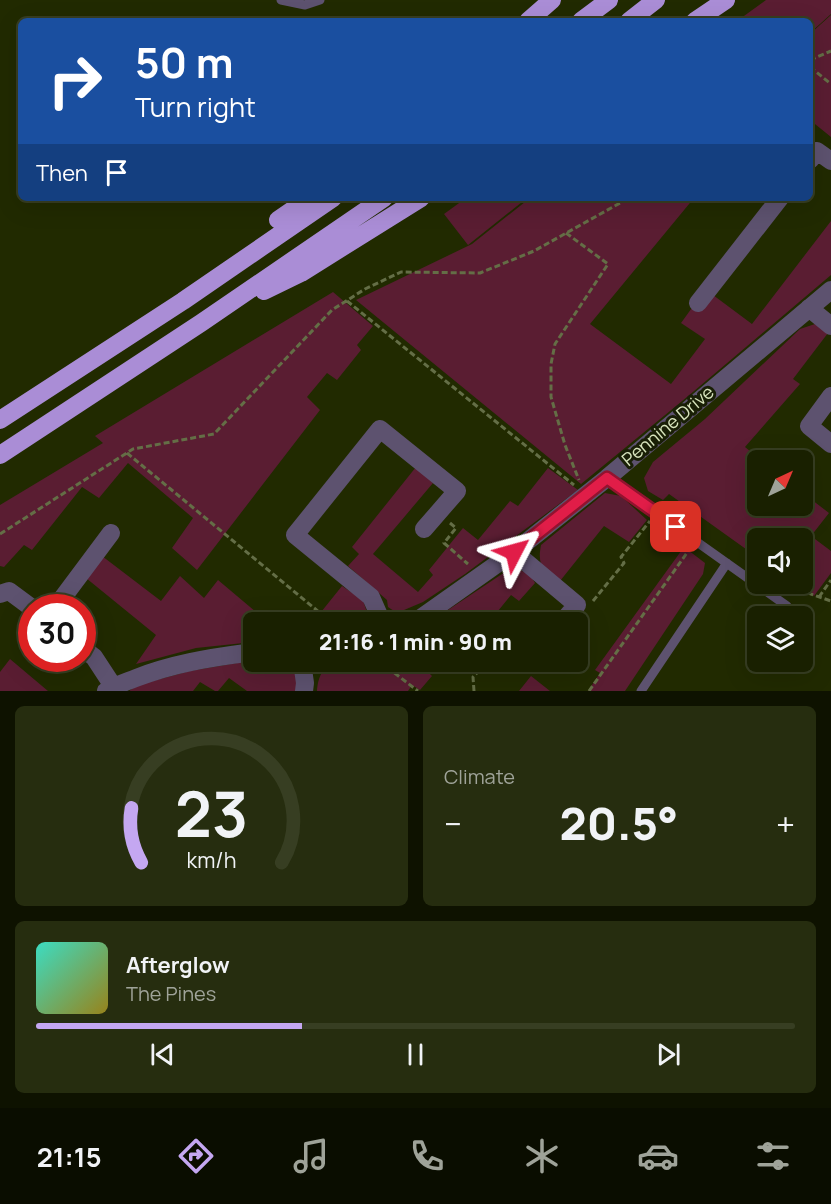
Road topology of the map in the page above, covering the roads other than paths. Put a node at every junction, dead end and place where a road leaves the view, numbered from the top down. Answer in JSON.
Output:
{"nodes":[{"id":1,"x":281,"y":0,"type":"edge"},
{"id":2,"x":320,"y":0,"type":"edge"},
{"id":3,"x":552,"y":0,"type":"edge"},
{"id":4,"x":609,"y":0,"type":"edge"},
{"id":5,"x":656,"y":0,"type":"edge"},
{"id":6,"x":726,"y":0,"type":"edge"},
{"id":7,"x":531,"y":18,"type":"edge"},
{"id":8,"x":585,"y":18,"type":"edge"},
{"id":9,"x":633,"y":18,"type":"edge"},
{"id":10,"x":699,"y":18,"type":"edge"},
{"id":11,"x":813,"y":157,"type":"edge"},
{"id":12,"x":831,"y":161,"type":"edge"},
{"id":13,"x":306,"y":201,"type":"edge"},
{"id":14,"x":329,"y":201,"type":"edge"},
{"id":15,"x":380,"y":201,"type":"edge"},
{"id":16,"x":416,"y":201,"type":"edge"},
{"id":17,"x":778,"y":201,"type":"edge"},
{"id":18,"x":831,"y":290,"type":"edge"},
{"id":19,"x":183,"y":301,"type":"junction"},
{"id":20,"x":698,"y":303,"type":"dead end"},
{"id":21,"x":809,"y":308,"type":"junction"},
{"id":22,"x":201,"y":323,"type":"junction"},
{"id":23,"x":831,"y":326,"type":"edge"},
{"id":24,"x":831,"y":396,"type":"edge"},
{"id":25,"x":0,"y":420,"type":"edge"},
{"id":26,"x":831,"y":444,"type":"edge"},
{"id":27,"x":0,"y":455,"type":"edge"},
{"id":28,"x":607,"y":478,"type":"junction"},
{"id":29,"x":424,"y":529,"type":"dead end"},
{"id":30,"x":111,"y":533,"type":"dead end"},
{"id":31,"x":514,"y":552,"type":"junction"},
{"id":32,"x":727,"y":563,"type":"junction"},
{"id":33,"x":0,"y":594,"type":"edge"},
{"id":34,"x":65,"y":594,"type":"edge"},
{"id":35,"x":18,"y":598,"type":"edge"},
{"id":36,"x":787,"y":606,"type":"dead end"},
{"id":37,"x":378,"y":612,"type":"edge"},
{"id":38,"x":429,"y":612,"type":"edge"},
{"id":39,"x":570,"y":612,"type":"edge"},
{"id":40,"x":243,"y":653,"type":"edge"},
{"id":41,"x":96,"y":661,"type":"edge"},
{"id":42,"x":303,"y":672,"type":"edge"},
{"id":43,"x":110,"y":689,"type":"edge"},
{"id":44,"x":304,"y":691,"type":"edge"},
{"id":45,"x":641,"y":691,"type":"edge"}],
"edges":[{"from":1,"to":2,"type":"lane"},
{"from":3,"to":7,"type":"highway"},
{"from":4,"to":8,"type":"highway"},
{"from":5,"to":9,"type":"highway"},
{"from":6,"to":10,"type":"highway"},
{"from":11,"to":12,"type":"street"},
{"from":13,"to":19,"type":"highway"},
{"from":14,"to":19,"type":"highway"},
{"from":15,"to":22,"type":"highway"},
{"from":16,"to":22,"type":"highway"},
{"from":17,"to":20,"type":"street"},
{"from":18,"to":21,"type":"street","name":"Pennine Drive"},
{"from":19,"to":25,"type":"highway"},
{"from":21,"to":23,"type":"street"},
{"from":21,"to":28,"type":"street","name":"Pennine Drive"},
{"from":22,"to":27,"type":"highway"},
{"from":24,"to":26,"type":"street"},
{"from":28,"to":31,"type":"street","name":"Pennine Drive"},
{"from":28,"to":32,"type":"lane"},
{"from":29,"to":37,"type":"street"},
{"from":30,"to":34,"type":"street"},
{"from":31,"to":38,"type":"street","name":"Pennine Drive"},
{"from":31,"to":39,"type":"street"},
{"from":32,"to":36,"type":"lane"},
{"from":32,"to":45,"type":"lane"},
{"from":33,"to":35,"type":"street"},
{"from":40,"to":43,"type":"street"},
{"from":41,"to":43,"type":"street"},
{"from":42,"to":44,"type":"street"}]}
